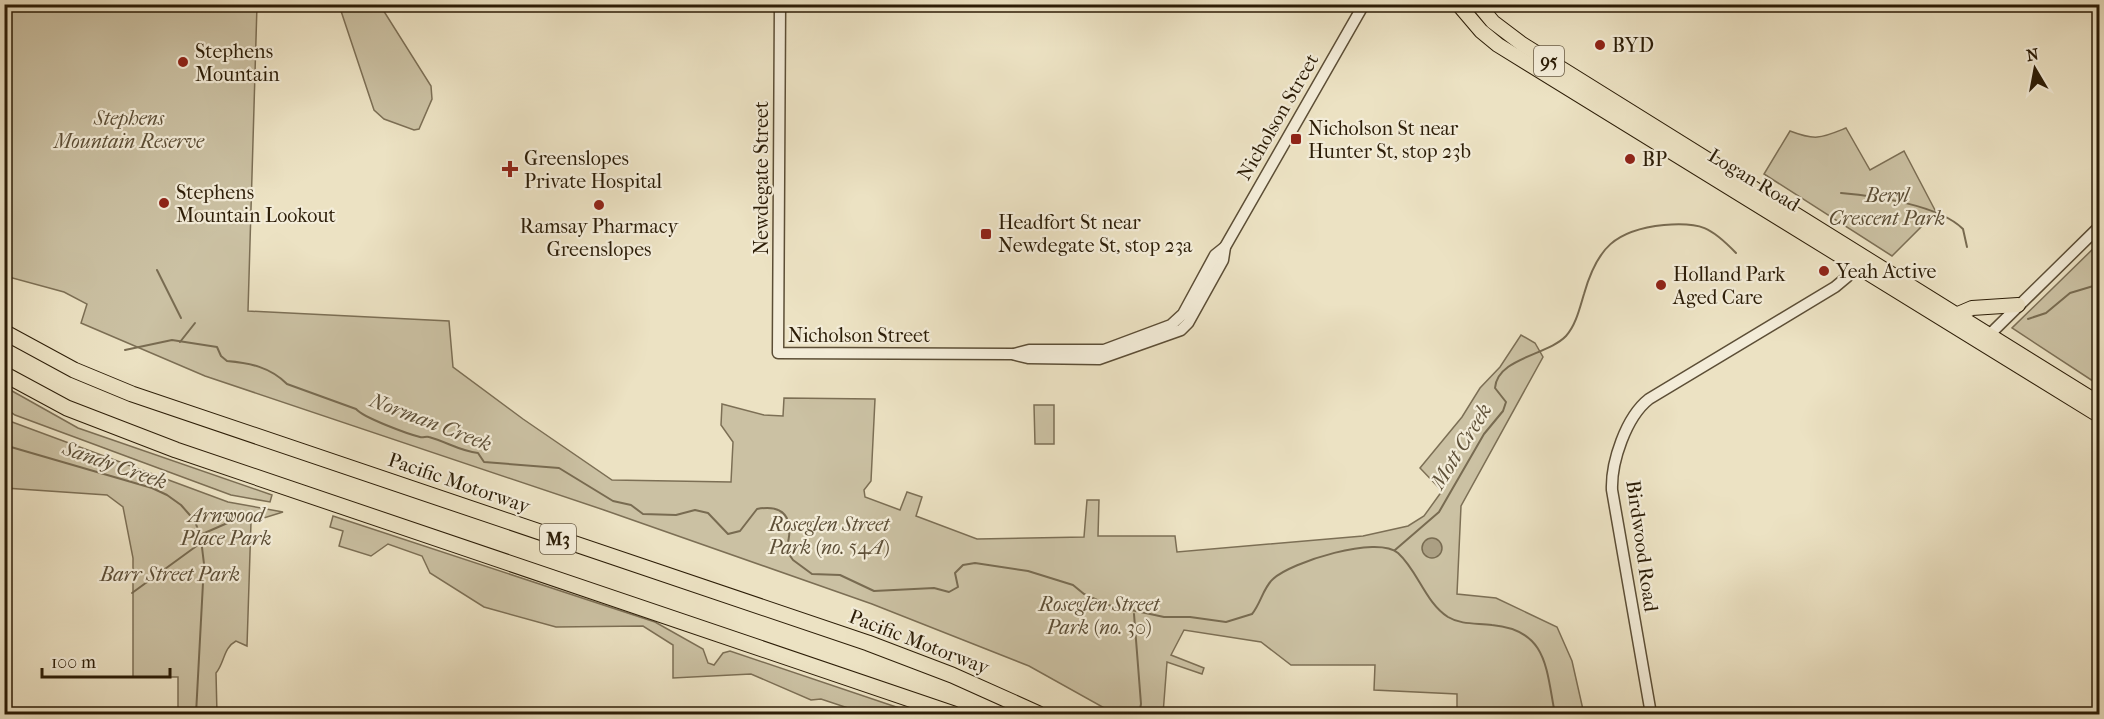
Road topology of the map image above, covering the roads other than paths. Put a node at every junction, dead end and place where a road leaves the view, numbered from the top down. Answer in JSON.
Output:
{"nodes":[{"id":1,"x":780,"y":4,"type":"edge"},
{"id":2,"x":1364,"y":4,"type":"edge"},
{"id":3,"x":1458,"y":4,"type":"edge"},
{"id":4,"x":1469,"y":4,"type":"edge"},
{"id":5,"x":1478,"y":4,"type":"edge"},
{"id":6,"x":1487,"y":37,"type":"junction"},
{"id":7,"x":2100,"y":226,"type":"edge"},
{"id":8,"x":1859,"y":261,"type":"junction"},
{"id":9,"x":2018,"y":305,"type":"junction"},
{"id":10,"x":1958,"y":314,"type":"junction"},
{"id":11,"x":4,"y":332,"type":"edge"},
{"id":12,"x":1985,"y":339,"type":"junction"},
{"id":13,"x":778,"y":353,"type":"joint"},
{"id":14,"x":4,"y":374,"type":"edge"},
{"id":15,"x":2100,"y":404,"type":"edge"},
{"id":16,"x":2100,"y":416,"type":"edge"},
{"id":17,"x":954,"y":714,"type":"edge"},
{"id":18,"x":1039,"y":714,"type":"edge"},
{"id":19,"x":1651,"y":714,"type":"edge"}],
"edges":[{"from":1,"to":13,"type":"street","name":"Newdegate Street"},
{"from":2,"to":13,"type":"street","name":"Nicholson Street"},
{"from":3,"to":6,"type":"main road","name":"Logan Road","number":"95"},
{"from":4,"to":6,"type":"main road"},
{"from":5,"to":8,"type":"main road","name":"Logan Road","number":"95"},
{"from":6,"to":8,"type":"main road","name":"Logan Road","number":"95"},
{"from":7,"to":9,"type":"street"},
{"from":8,"to":10,"type":"main road","name":"Logan Road","number":"95"},
{"from":8,"to":12,"type":"main road","name":"Logan Road","number":"95"},
{"from":8,"to":19,"type":"street","name":"Birdwood Road"},
{"from":9,"to":10,"type":"main road"},
{"from":9,"to":12,"type":"street"},
{"from":10,"to":12,"type":"main road","name":"Logan Road","number":"95"},
{"from":11,"to":18,"type":"highway","name":"Pacific Motorway","number":"M3"},
{"from":12,"to":15,"type":"main road","name":"Logan Road","number":"95"},
{"from":12,"to":16,"type":"main road","name":"Logan Road","number":"95"},
{"from":14,"to":17,"type":"highway","number":"M3"}]}
